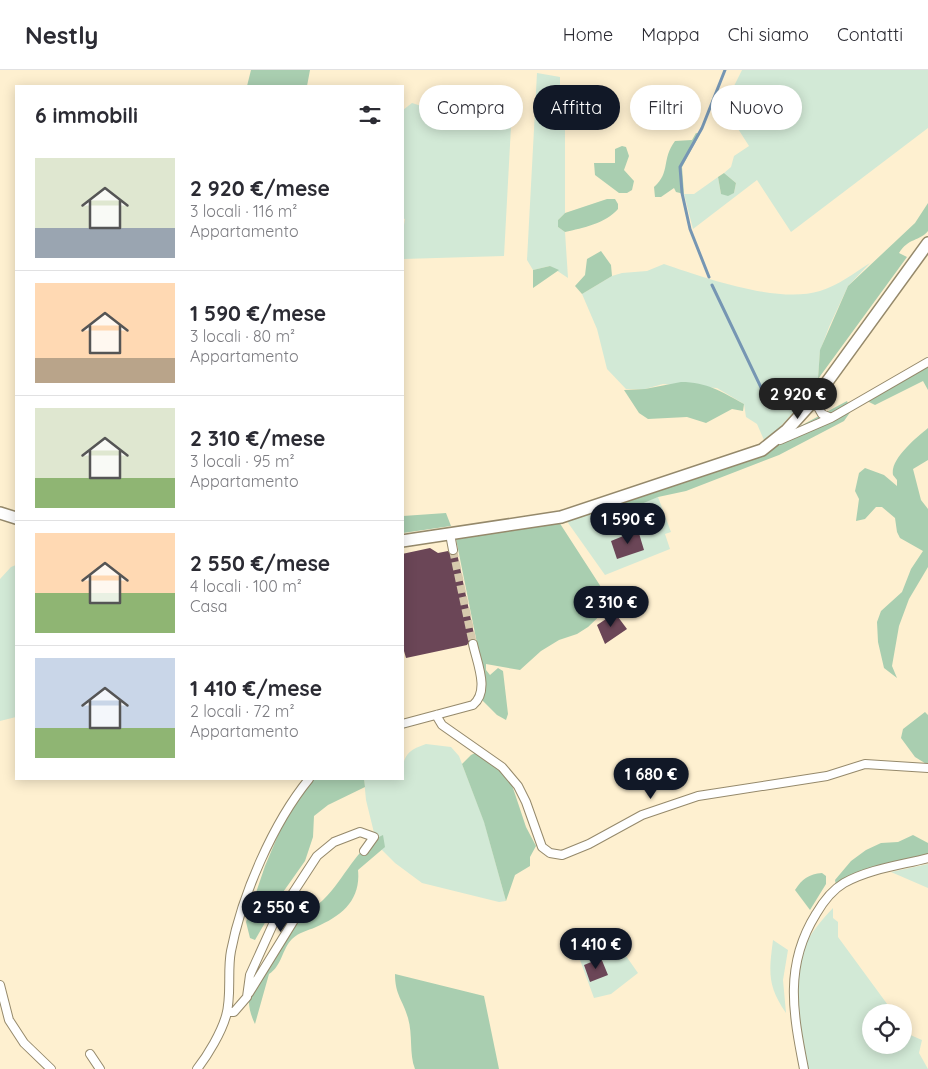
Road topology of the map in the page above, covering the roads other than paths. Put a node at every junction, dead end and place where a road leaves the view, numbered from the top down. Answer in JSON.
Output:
{"nodes":[{"id":1,"x":928,"y":243,"type":"edge"},
{"id":2,"x":928,"y":362,"type":"edge"},
{"id":3,"x":814,"y":400,"type":"junction"},
{"id":4,"x":831,"y":418,"type":"junction"},
{"id":5,"x":774,"y":443,"type":"junction"},
{"id":6,"x":0,"y":512,"type":"edge"},
{"id":7,"x":15,"y":518,"type":"edge"},
{"id":8,"x":450,"y":534,"type":"junction"},
{"id":9,"x":404,"y":541,"type":"edge"},
{"id":10,"x":454,"y":550,"type":"tunnel mouth"},
{"id":11,"x":473,"y":644,"type":"tunnel mouth"},
{"id":12,"x":436,"y":715,"type":"junction"},
{"id":13,"x":404,"y":723,"type":"edge"},
{"id":14,"x":928,"y":768,"type":"edge"},
{"id":15,"x":308,"y":780,"type":"edge"},
{"id":16,"x":364,"y":851,"type":"dead end"},
{"id":17,"x":928,"y":858,"type":"edge"},
{"id":18,"x":299,"y":912,"type":"dead end"},
{"id":19,"x":0,"y":985,"type":"edge"},
{"id":20,"x":247,"y":997,"type":"junction"},
{"id":21,"x":227,"y":1012,"type":"junction"},
{"id":22,"x":90,"y":1054,"type":"dead end"},
{"id":23,"x":51,"y":1069,"type":"edge"},
{"id":24,"x":100,"y":1069,"type":"edge"},
{"id":25,"x":197,"y":1069,"type":"edge"},
{"id":26,"x":804,"y":1069,"type":"edge"}],
"edges":[{"from":1,"to":3,"type":"street"},
{"from":2,"to":4,"type":"street"},
{"from":3,"to":4,"type":"street"},
{"from":3,"to":5,"type":"street"},
{"from":4,"to":5,"type":"street"},
{"from":5,"to":8,"type":"street"},
{"from":6,"to":7,"type":"street"},
{"from":8,"to":9,"type":"street"},
{"from":8,"to":10,"type":"street"},
{"from":11,"to":12,"type":"street"},
{"from":12,"to":13,"type":"street"},
{"from":12,"to":14,"type":"street"},
{"from":15,"to":21,"type":"street"},
{"from":16,"to":20,"type":"street"},
{"from":17,"to":26,"type":"street"},
{"from":18,"to":20,"type":"street"},
{"from":19,"to":23,"type":"street"},
{"from":20,"to":21,"type":"street"},
{"from":21,"to":25,"type":"street"},
{"from":22,"to":24,"type":"street"}]}
